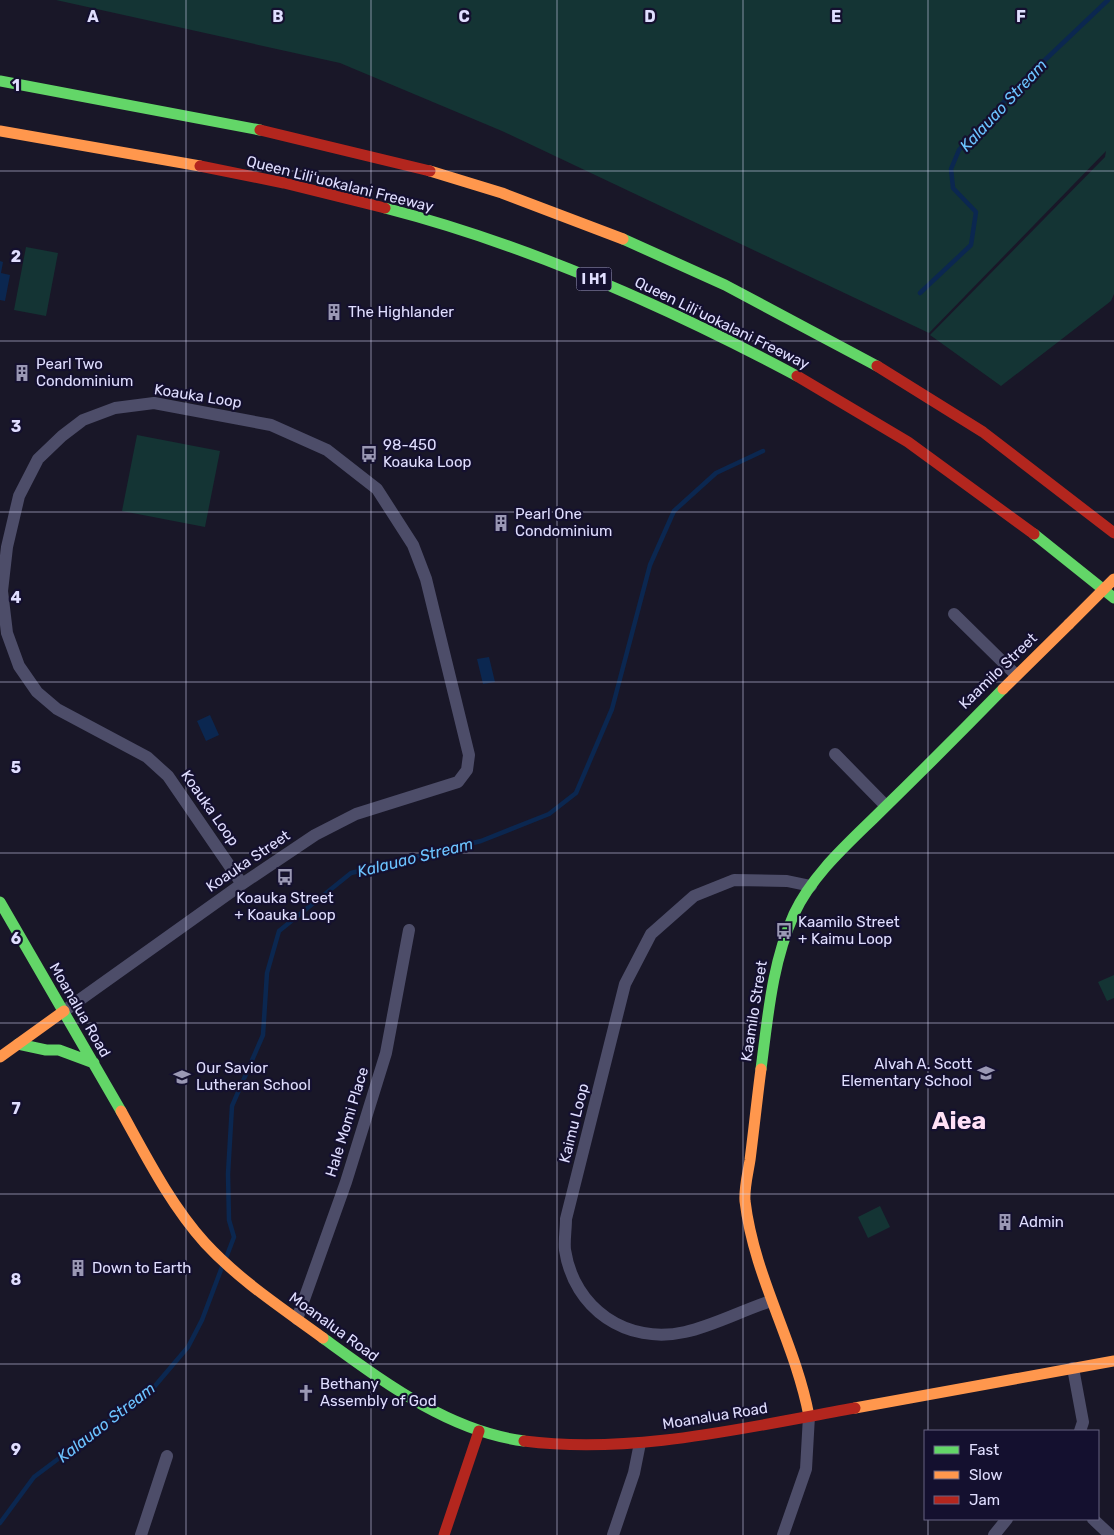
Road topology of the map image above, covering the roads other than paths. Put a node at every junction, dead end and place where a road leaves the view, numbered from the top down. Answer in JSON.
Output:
{"nodes":[{"id":1,"x":0,"y":81,"type":"edge"},
{"id":2,"x":0,"y":130,"type":"edge"},
{"id":3,"x":1114,"y":533,"type":"edge"},
{"id":4,"x":1114,"y":579,"type":"edge"},
{"id":5,"x":1114,"y":598,"type":"edge"},
{"id":6,"x":954,"y":614,"type":"dead end"},
{"id":7,"x":1016,"y":675,"type":"junction"},
{"id":8,"x":835,"y":754,"type":"dead end"},
{"id":9,"x":467,"y":770,"type":"joint"},
{"id":10,"x":885,"y":805,"type":"junction"},
{"id":11,"x":242,"y":884,"type":"junction"},
{"id":12,"x":811,"y":886,"type":"junction"},
{"id":13,"x":0,"y":902,"type":"edge"},
{"id":14,"x":409,"y":930,"type":"dead end"},
{"id":15,"x":64,"y":1011,"type":"junction"},
{"id":16,"x":18,"y":1044,"type":"junction"},
{"id":17,"x":0,"y":1057,"type":"edge"},
{"id":18,"x":94,"y":1063,"type":"junction"},
{"id":19,"x":771,"y":1301,"type":"junction"},
{"id":20,"x":297,"y":1319,"type":"junction"},
{"id":21,"x":1114,"y":1361,"type":"edge"},
{"id":22,"x":1073,"y":1368,"type":"junction"},
{"id":23,"x":809,"y":1416,"type":"junction"},
{"id":24,"x":1080,"y":1430,"type":"edge"},
{"id":25,"x":479,"y":1431,"type":"junction"},
{"id":26,"x":640,"y":1443,"type":"junction"},
{"id":27,"x":167,"y":1456,"type":"dead end"},
{"id":28,"x":1006,"y":1520,"type":"edge"},
{"id":29,"x":1094,"y":1520,"type":"edge"},
{"id":30,"x":141,"y":1535,"type":"edge"},
{"id":31,"x":444,"y":1535,"type":"edge"},
{"id":32,"x":613,"y":1535,"type":"edge"},
{"id":33,"x":783,"y":1535,"type":"edge"},
{"id":34,"x":994,"y":1535,"type":"edge"},
{"id":35,"x":1110,"y":1535,"type":"edge"}],
"edges":[{"from":1,"to":3,"type":"main road"},
{"from":2,"to":5,"type":"main road","name":"Queen Liliʻuokalani Freeway","number":"I H1"},
{"from":4,"to":7,"type":"main road","name":"Kaamilo Street","bridge":true},
{"from":6,"to":7,"type":"street"},
{"from":7,"to":10,"type":"main road","name":"Kaamilo Street"},
{"from":8,"to":10,"type":"street"},
{"from":9,"to":11,"type":"street","name":"Koauka Street"},
{"from":9,"to":11,"type":"street","name":"Koauka Loop"},
{"from":10,"to":12,"type":"main road","name":"Kaamilo Street"},
{"from":11,"to":15,"type":"street","name":"Koauka Street"},
{"from":12,"to":19,"type":"main road","name":"Kaamilo Street"},
{"from":12,"to":19,"type":"street","name":"Kaimu Loop"},
{"from":13,"to":15,"type":"main road","name":"Moanalua Road"},
{"from":14,"to":20,"type":"street","name":"Hale Momi Place"},
{"from":15,"to":16,"type":"main road"},
{"from":15,"to":18,"type":"main road","name":"Moanalua Road"},
{"from":16,"to":17,"type":"main road"},
{"from":16,"to":18,"type":"main road"},
{"from":18,"to":20,"type":"main road","name":"Moanalua Road"},
{"from":19,"to":23,"type":"main road","name":"Kaamilo Street"},
{"from":20,"to":25,"type":"main road","name":"Moanalua Road"},
{"from":21,"to":22,"type":"main road","name":"Moanalua Road"},
{"from":22,"to":23,"type":"main road","name":"Moanalua Road"},
{"from":22,"to":24,"type":"street"},
{"from":23,"to":26,"type":"main road","name":"Moanalua Road"},
{"from":23,"to":33,"type":"street","name":"Kaamilo Street"},
{"from":25,"to":26,"type":"main road","name":"Moanalua Road"},
{"from":25,"to":31,"type":"main road"},
{"from":26,"to":32,"type":"street"},
{"from":27,"to":30,"type":"street"},
{"from":28,"to":34,"type":"street"},
{"from":29,"to":35,"type":"street"}]}
